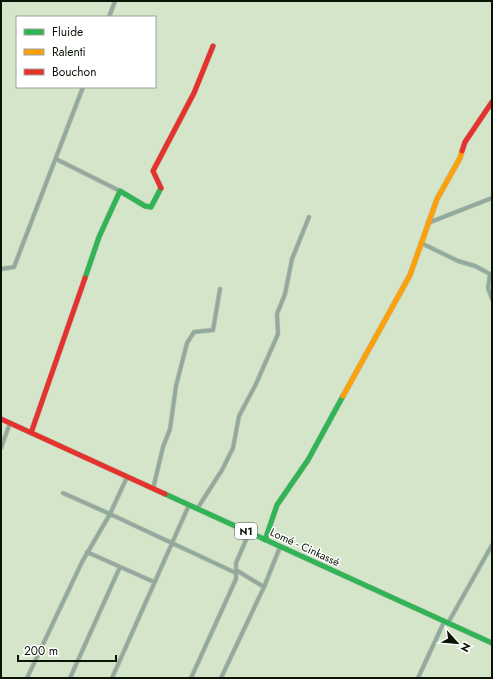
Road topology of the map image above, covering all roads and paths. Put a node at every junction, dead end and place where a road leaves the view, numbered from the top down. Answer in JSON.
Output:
{"nodes":[{"id":1,"x":115,"y":1,"type":"edge"},
{"id":2,"x":109,"y":16,"type":"edge"},
{"id":3,"x":213,"y":46,"type":"dead end"},
{"id":4,"x":83,"y":88,"type":"edge"},
{"id":5,"x":492,"y":102,"type":"edge"},
{"id":6,"x":56,"y":159,"type":"junction"},
{"id":7,"x":120,"y":191,"type":"junction"},
{"id":8,"x":492,"y":198,"type":"edge"},
{"id":9,"x":308,"y":217,"type":"dead end"},
{"id":10,"x":428,"y":223,"type":"junction"},
{"id":11,"x":421,"y":243,"type":"junction"},
{"id":12,"x":1,"y":269,"type":"edge"},
{"id":13,"x":220,"y":290,"type":"dead end"},
{"id":14,"x":492,"y":300,"type":"edge"},
{"id":15,"x":1,"y":419,"type":"edge"},
{"id":16,"x":10,"y":423,"type":"junction"},
{"id":17,"x":31,"y":433,"type":"junction"},
{"id":18,"x":1,"y":448,"type":"edge"},
{"id":19,"x":127,"y":477,"type":"junction"},
{"id":20,"x":153,"y":489,"type":"junction"},
{"id":21,"x":63,"y":493,"type":"dead end"},
{"id":22,"x":189,"y":505,"type":"junction"},
{"id":23,"x":197,"y":509,"type":"junction"},
{"id":24,"x":110,"y":514,"type":"junction"},
{"id":25,"x":249,"y":533,"type":"junction"},
{"id":26,"x":265,"y":540,"type":"junction"},
{"id":27,"x":172,"y":544,"type":"junction"},
{"id":28,"x":492,"y":545,"type":"edge"},
{"id":29,"x":280,"y":547,"type":"junction"},
{"id":30,"x":88,"y":552,"type":"junction"},
{"id":31,"x":487,"y":553,"type":"junction"},
{"id":32,"x":492,"y":556,"type":"edge"},
{"id":33,"x":120,"y":567,"type":"junction"},
{"id":34,"x":236,"y":572,"type":"junction"},
{"id":35,"x":154,"y":582,"type":"junction"},
{"id":36,"x":264,"y":587,"type":"junction"},
{"id":37,"x":446,"y":623,"type":"junction"},
{"id":38,"x":492,"y":643,"type":"edge"},
{"id":39,"x":27,"y":678,"type":"edge"},
{"id":40,"x":70,"y":678,"type":"edge"},
{"id":41,"x":112,"y":678,"type":"edge"},
{"id":42,"x":191,"y":678,"type":"edge"},
{"id":43,"x":221,"y":678,"type":"edge"},
{"id":44,"x":418,"y":678,"type":"edge"}],
"edges":[{"from":1,"to":2,"type":"street"},
{"from":3,"to":7,"type":"main road"},
{"from":4,"to":6,"type":"street"},
{"from":5,"to":10,"type":"main road"},
{"from":6,"to":7,"type":"street"},
{"from":6,"to":12,"type":"street"},
{"from":7,"to":17,"type":"main road"},
{"from":8,"to":10,"type":"street"},
{"from":9,"to":23,"type":"street"},
{"from":10,"to":11,"type":"main road"},
{"from":11,"to":14,"type":"street"},
{"from":11,"to":26,"type":"main road"},
{"from":13,"to":20,"type":"street"},
{"from":15,"to":16,"type":"main road","name":"Lomé - Cinkassé","number":"N1"},
{"from":16,"to":17,"type":"main road","name":"Lomé - Cinkassé","number":"N1"},
{"from":16,"to":18,"type":"street"},
{"from":17,"to":19,"type":"main road","name":"Lomé - Cinkassé","number":"N1"},
{"from":19,"to":20,"type":"main road","name":"Lomé - Cinkassé","number":"N1"},
{"from":19,"to":24,"type":"street"},
{"from":20,"to":22,"type":"main road","name":"Lomé - Cinkassé","number":"N1"},
{"from":21,"to":24,"type":"street"},
{"from":22,"to":23,"type":"main road","name":"Lomé - Cinkassé","number":"N1"},
{"from":22,"to":27,"type":"street"},
{"from":23,"to":25,"type":"main road","name":"Lomé - Cinkassé","number":"N1"},
{"from":24,"to":27,"type":"street"},
{"from":24,"to":30,"type":"street"},
{"from":25,"to":26,"type":"main road","name":"Lomé - Cinkassé","number":"N1"},
{"from":25,"to":34,"type":"street"},
{"from":26,"to":29,"type":"main road","name":"Lomé - Cinkassé","number":"N1"},
{"from":27,"to":34,"type":"street"},
{"from":27,"to":35,"type":"street"},
{"from":28,"to":31,"type":"street"},
{"from":29,"to":36,"type":"street"},
{"from":29,"to":37,"type":"main road","name":"Lomé - Cinkassé","number":"N1"},
{"from":30,"to":33,"type":"street"},
{"from":30,"to":39,"type":"street"},
{"from":31,"to":32,"type":"street"},
{"from":31,"to":37,"type":"street"},
{"from":33,"to":35,"type":"street"},
{"from":33,"to":40,"type":"street"},
{"from":34,"to":36,"type":"street"},
{"from":34,"to":42,"type":"street"},
{"from":35,"to":41,"type":"street"},
{"from":36,"to":43,"type":"street"},
{"from":37,"to":38,"type":"main road","name":"Lomé - Cinkassé","number":"N1"},
{"from":37,"to":44,"type":"street"}]}
